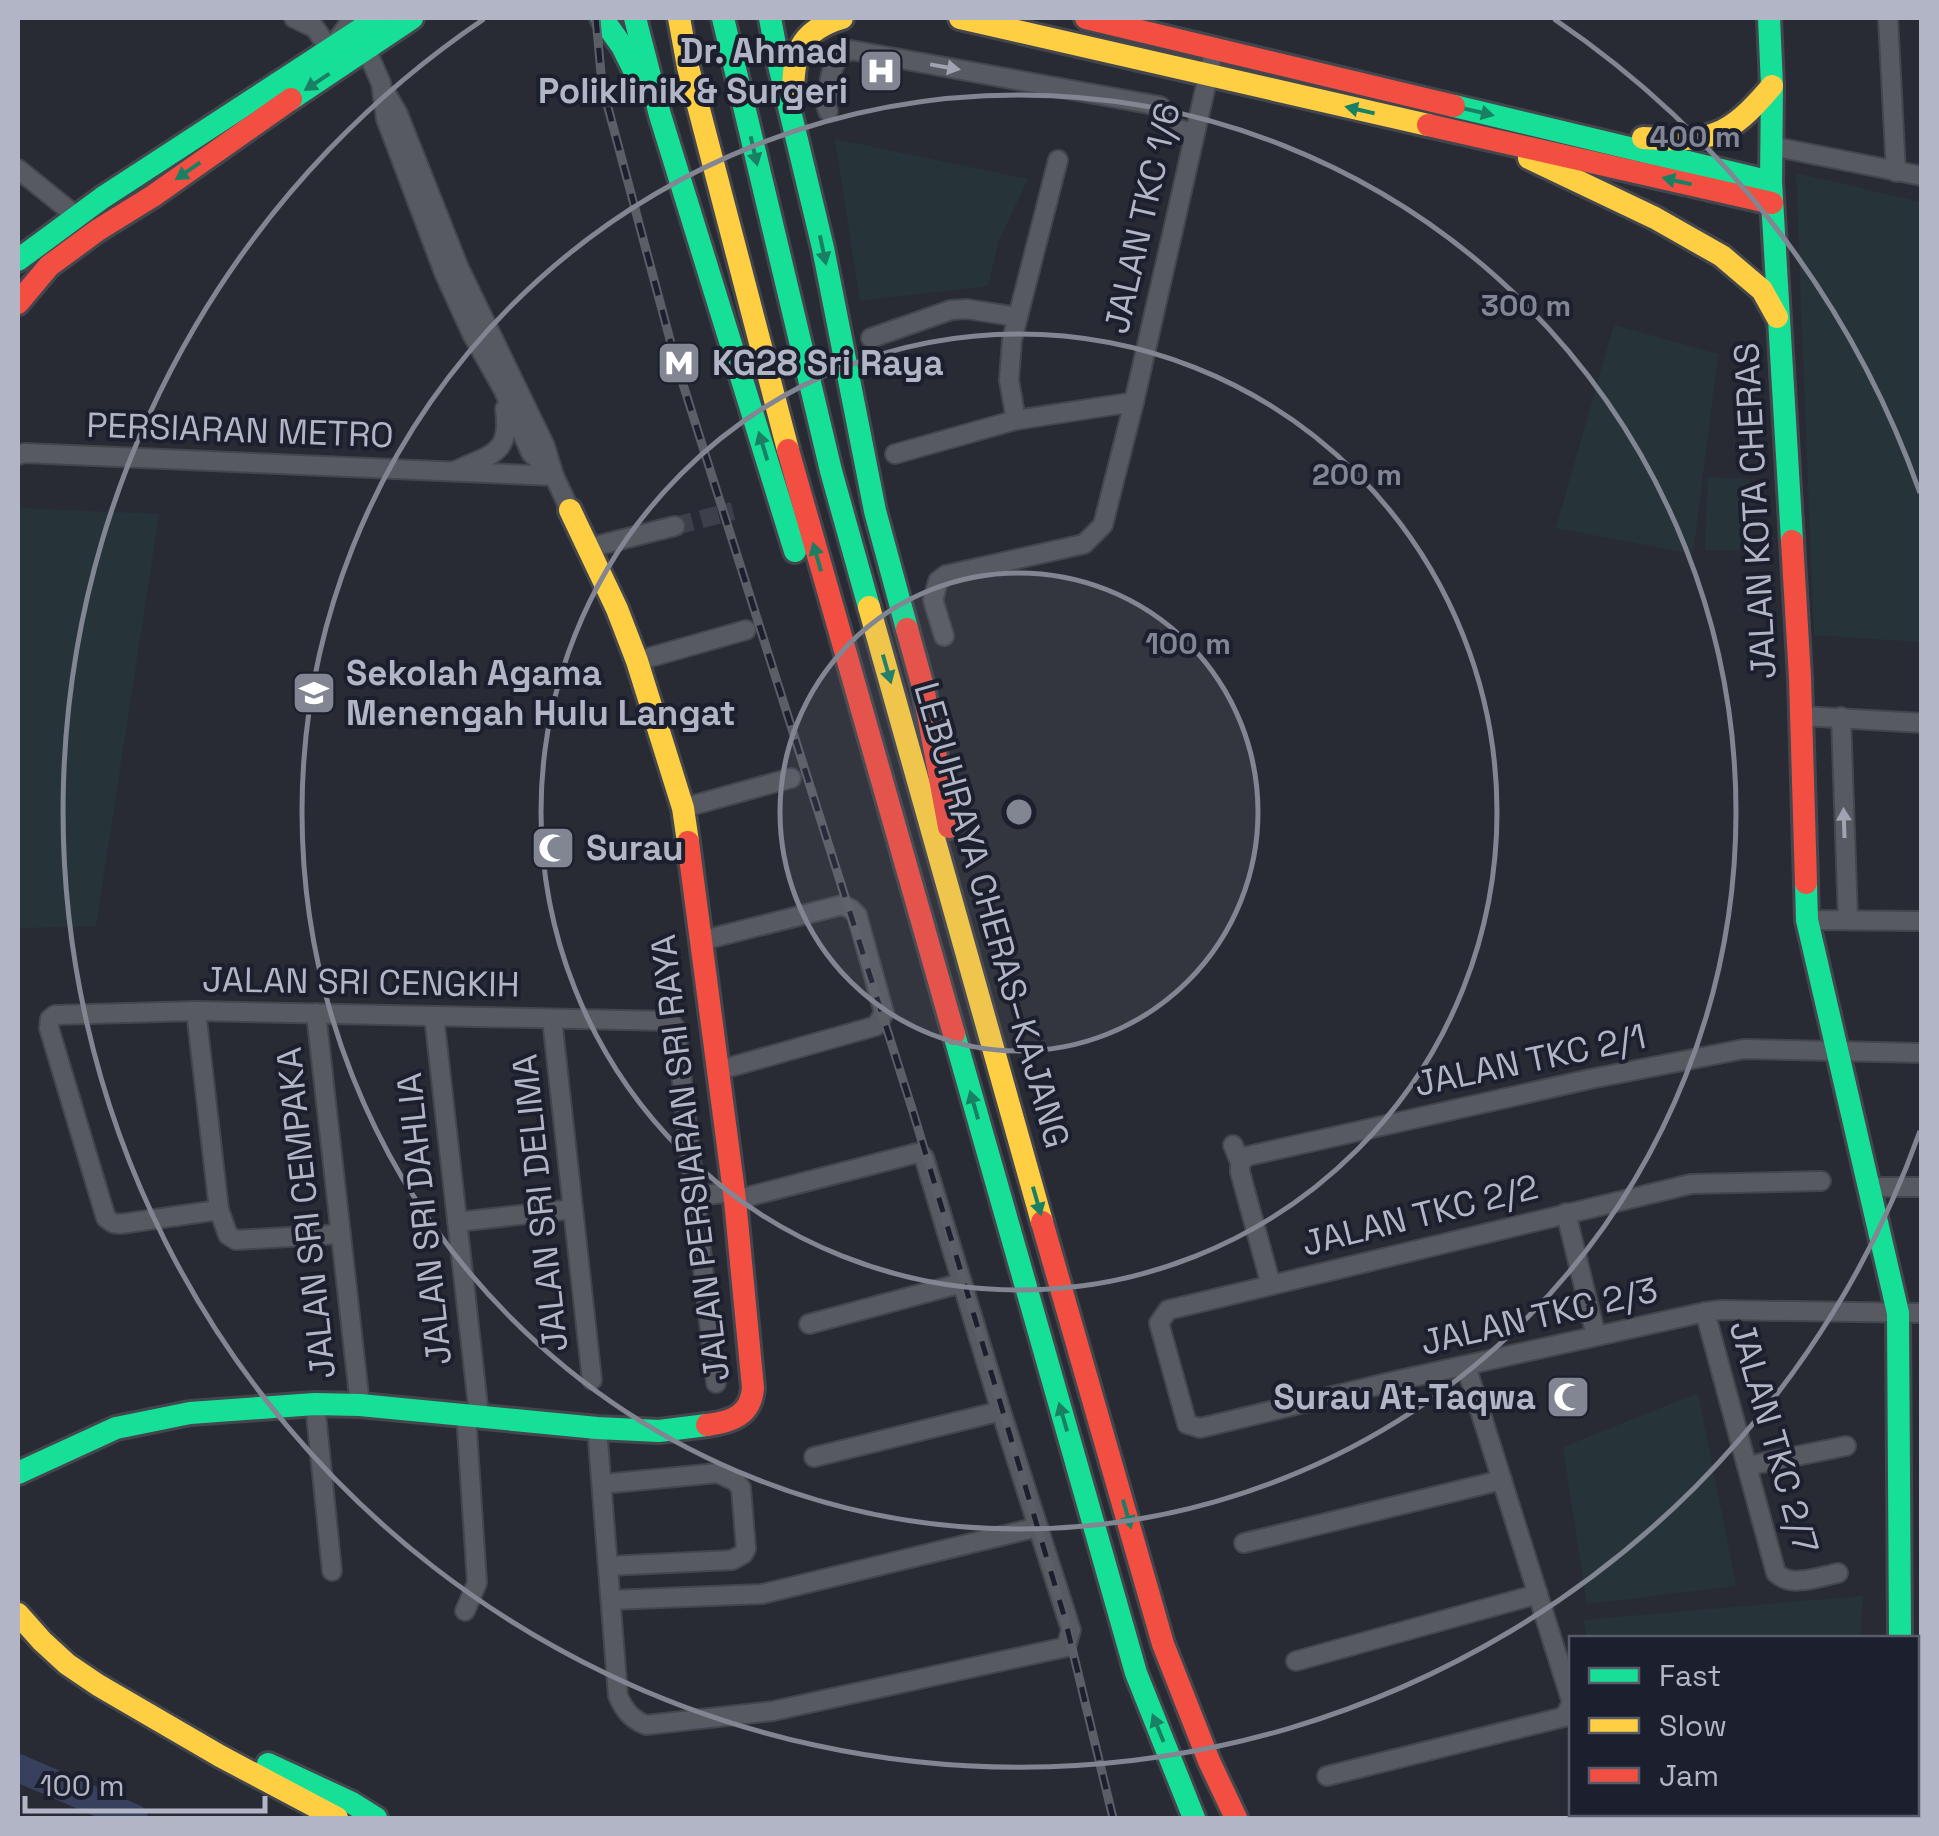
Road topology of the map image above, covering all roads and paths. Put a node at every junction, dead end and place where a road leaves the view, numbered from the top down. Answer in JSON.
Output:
{"nodes":[{"id":1,"x":294,"y":18,"type":"edge"},
{"id":2,"x":353,"y":18,"type":"edge"},
{"id":3,"x":378,"y":18,"type":"edge"},
{"id":4,"x":412,"y":18,"type":"edge"},
{"id":5,"x":602,"y":18,"type":"edge"},
{"id":6,"x":636,"y":18,"type":"edge"},
{"id":7,"x":680,"y":18,"type":"edge"},
{"id":8,"x":723,"y":18,"type":"edge"},
{"id":9,"x":770,"y":18,"type":"edge"},
{"id":10,"x":842,"y":18,"type":"edge"},
{"id":11,"x":960,"y":18,"type":"edge"},
{"id":12,"x":1086,"y":18,"type":"edge"},
{"id":13,"x":1768,"y":18,"type":"edge"},
{"id":14,"x":1888,"y":18,"type":"edge"},
{"id":15,"x":1214,"y":48,"type":"junction"},
{"id":16,"x":366,"y":49,"type":"junction"},
{"id":17,"x":330,"y":50,"type":"junction"},
{"id":18,"x":1208,"y":76,"type":"junction"},
{"id":19,"x":381,"y":83,"type":"junction"},
{"id":20,"x":1772,"y":86,"type":"junction"},
{"id":21,"x":828,"y":111,"type":"dead end"},
{"id":22,"x":660,"y":115,"type":"junction"},
{"id":23,"x":794,"y":121,"type":"junction"},
{"id":24,"x":1195,"y":133,"type":"junction"},
{"id":25,"x":1570,"y":134,"type":"junction"},
{"id":26,"x":1497,"y":141,"type":"junction"},
{"id":27,"x":1771,"y":146,"type":"junction"},
{"id":28,"x":1058,"y":160,"type":"dead end"},
{"id":29,"x":18,"y":169,"type":"edge"},
{"id":30,"x":1896,"y":172,"type":"junction"},
{"id":31,"x":1922,"y":176,"type":"edge"},
{"id":32,"x":1771,"y":192,"type":"junction"},
{"id":33,"x":75,"y":215,"type":"junction"},
{"id":34,"x":18,"y":260,"type":"edge"},
{"id":35,"x":18,"y":302,"type":"edge"},
{"id":36,"x":1018,"y":317,"type":"junction"},
{"id":37,"x":1780,"y":321,"type":"junction"},
{"id":38,"x":871,"y":338,"type":"dead end"},
{"id":39,"x":503,"y":390,"type":"junction"},
{"id":40,"x":1134,"y":402,"type":"junction"},
{"id":41,"x":1016,"y":420,"type":"junction"},
{"id":42,"x":20,"y":453,"type":"edge"},
{"id":43,"x":895,"y":454,"type":"dead end"},
{"id":44,"x":452,"y":472,"type":"junction"},
{"id":45,"x":554,"y":476,"type":"junction"},
{"id":46,"x":570,"y":510,"type":"joint"},
{"id":47,"x":674,"y":526,"type":"tunnel mouth"},
{"id":48,"x":588,"y":548,"type":"junction"},
{"id":49,"x":746,"y":630,"type":"dead end"},
{"id":50,"x":944,"y":636,"type":"dead end"},
{"id":51,"x":638,"y":660,"type":"junction"},
{"id":52,"x":1802,"y":716,"type":"junction"},
{"id":53,"x":1840,"y":717,"type":"junction"},
{"id":54,"x":1922,"y":723,"type":"edge"},
{"id":55,"x":875,"y":760,"type":"junction"},
{"id":56,"x":792,"y":778,"type":"dead end"},
{"id":57,"x":683,"y":808,"type":"junction"},
{"id":58,"x":1806,"y":920,"type":"junction"},
{"id":59,"x":1848,"y":920,"type":"junction"},
{"id":60,"x":1922,"y":921,"type":"edge"},
{"id":61,"x":700,"y":941,"type":"junction"},
{"id":62,"x":196,"y":1010,"type":"junction"},
{"id":63,"x":316,"y":1013,"type":"junction"},
{"id":64,"x":434,"y":1016,"type":"junction"},
{"id":65,"x":552,"y":1018,"type":"junction"},
{"id":66,"x":1839,"y":1053,"type":"junction"},
{"id":67,"x":1922,"y":1053,"type":"edge"},
{"id":68,"x":716,"y":1071,"type":"junction"},
{"id":69,"x":1000,"y":1074,"type":"junction"},
{"id":70,"x":1821,"y":1181,"type":"dead end"},
{"id":71,"x":1868,"y":1187,"type":"junction"},
{"id":72,"x":1922,"y":1187,"type":"edge"},
{"id":73,"x":695,"y":1196,"type":"junction"},
{"id":74,"x":734,"y":1196,"type":"junction"},
{"id":75,"x":573,"y":1209,"type":"junction"},
{"id":76,"x":219,"y":1210,"type":"junction"},
{"id":77,"x":1566,"y":1214,"type":"junction"},
{"id":78,"x":457,"y":1222,"type":"junction"},
{"id":79,"x":341,"y":1234,"type":"junction"},
{"id":80,"x":962,"y":1284,"type":"junction"},
{"id":81,"x":1270,"y":1285,"type":"junction"},
{"id":82,"x":1706,"y":1312,"type":"junction"},
{"id":83,"x":1910,"y":1313,"type":"edge"},
{"id":84,"x":809,"y":1324,"type":"dead end"},
{"id":85,"x":1596,"y":1336,"type":"junction"},
{"id":86,"x":1466,"y":1366,"type":"junction"},
{"id":87,"x":592,"y":1380,"type":"dead end"},
{"id":88,"x":716,"y":1383,"type":"dead end"},
{"id":89,"x":314,"y":1404,"type":"junction"},
{"id":90,"x":360,"y":1404,"type":"junction"},
{"id":91,"x":1001,"y":1411,"type":"junction"},
{"id":92,"x":473,"y":1415,"type":"junction"},
{"id":93,"x":597,"y":1428,"type":"junction"},
{"id":94,"x":1200,"y":1428,"type":"joint"},
{"id":95,"x":1846,"y":1446,"type":"dead end"},
{"id":96,"x":814,"y":1457,"type":"dead end"},
{"id":97,"x":1747,"y":1466,"type":"junction"},
{"id":98,"x":18,"y":1473,"type":"edge"},
{"id":99,"x":1502,"y":1480,"type":"junction"},
{"id":100,"x":602,"y":1484,"type":"junction"},
{"id":101,"x":1038,"y":1527,"type":"junction"},
{"id":102,"x":1244,"y":1543,"type":"dead end"},
{"id":103,"x":608,"y":1566,"type":"junction"},
{"id":104,"x":332,"y":1572,"type":"dead end"},
{"id":105,"x":1838,"y":1574,"type":"dead end"},
{"id":106,"x":1538,"y":1594,"type":"junction"},
{"id":107,"x":610,"y":1600,"type":"junction"},
{"id":108,"x":466,"y":1611,"type":"dead end"},
{"id":109,"x":18,"y":1614,"type":"edge"},
{"id":110,"x":1900,"y":1636,"type":"edge"},
{"id":111,"x":1296,"y":1661,"type":"dead end"},
{"id":112,"x":126,"y":1701,"type":"junction"},
{"id":113,"x":1569,"y":1708,"type":"edge"},
{"id":114,"x":1327,"y":1776,"type":"dead end"},
{"id":115,"x":336,"y":1818,"type":"edge"},
{"id":116,"x":376,"y":1818,"type":"edge"},
{"id":117,"x":1194,"y":1818,"type":"edge"},
{"id":118,"x":1239,"y":1818,"type":"edge"}],
"edges":[{"from":1,"to":17,"type":"street"},
{"from":2,"to":17,"type":"street"},
{"from":3,"to":17,"type":"main road"},
{"from":4,"to":16,"type":"main road"},
{"from":5,"to":22,"type":"main road"},
{"from":6,"to":22,"type":"main road"},
{"from":55,"to":7,"type":"main road","name":"LEBUHRAYA CHERAS–KAJANG","one_way":true},
{"from":8,"to":69,"type":"main road","name":"LEBUHRAYA CHERAS–KAJANG","one_way":true},
{"from":9,"to":23,"type":"main road"},
{"from":10,"to":23,"type":"main road"},
{"from":11,"to":18,"type":"main road"},
{"from":12,"to":15,"type":"main road"},
{"from":13,"to":20,"type":"main road","name":"JALAN KOTA CHERAS"},
{"from":14,"to":30,"type":"street"},
{"from":15,"to":18,"type":"street","name":"JALAN TKC 1/6"},
{"from":15,"to":25,"type":"main road","one_way":true},
{"from":16,"to":19,"type":"street"},
{"from":16,"to":35,"type":"main road","one_way":true},
{"from":17,"to":33,"type":"main road"},
{"from":18,"to":24,"type":"street","name":"JALAN TKC 1/6"},
{"from":26,"to":18,"type":"main road","one_way":true},
{"from":19,"to":39,"type":"street"},
{"from":19,"to":45,"type":"street"},
{"from":20,"to":25,"type":"main road"},
{"from":20,"to":27,"type":"main road","name":"JALAN KOTA CHERAS"},
{"from":21,"to":24,"type":"street","one_way":true},
{"from":55,"to":22,"type":"main road","one_way":true},
{"from":23,"to":69,"type":"main road","one_way":true},
{"from":24,"to":40,"type":"street","name":"JALAN TKC 1/6"},
{"from":25,"to":32,"type":"main road"},
{"from":32,"to":26,"type":"main road","one_way":true},
{"from":26,"to":37,"type":"main road"},
{"from":27,"to":30,"type":"street"},
{"from":27,"to":32,"type":"main road","name":"JALAN KOTA CHERAS"},
{"from":28,"to":36,"type":"street"},
{"from":29,"to":33,"type":"street"},
{"from":30,"to":31,"type":"street"},
{"from":32,"to":37,"type":"main road","name":"JALAN KOTA CHERAS"},
{"from":33,"to":34,"type":"main road"},
{"from":36,"to":38,"type":"street"},
{"from":36,"to":41,"type":"street"},
{"from":37,"to":52,"type":"main road","name":"JALAN KOTA CHERAS"},
{"from":39,"to":44,"type":"street","name":"PERSIARAN METRO"},
{"from":39,"to":45,"type":"street"},
{"from":40,"to":41,"type":"street"},
{"from":40,"to":50,"type":"street","name":"JALAN TKC 1/6"},
{"from":41,"to":43,"type":"street"},
{"from":42,"to":44,"type":"street","name":"PERSIARAN METRO"},
{"from":44,"to":45,"type":"street","name":"PERSIARAN METRO"},
{"from":45,"to":46,"type":"street","name":"JALAN PERSIARAN SRI RAYA"},
{"from":46,"to":48,"type":"main road","name":"JALAN PERSIARAN SRI RAYA"},
{"from":47,"to":48,"type":"street"},
{"from":48,"to":51,"type":"main road","name":"JALAN PERSIARAN SRI RAYA"},
{"from":49,"to":51,"type":"street"},
{"from":51,"to":57,"type":"main road","name":"JALAN PERSIARAN SRI RAYA"},
{"from":52,"to":53,"type":"street"},
{"from":52,"to":58,"type":"main road","name":"JALAN KOTA CHERAS"},
{"from":53,"to":54,"type":"street"},
{"from":59,"to":53,"type":"street","one_way":true},
{"from":117,"to":55,"type":"main road","name":"LEBUHRAYA CHERAS–KAJANG","one_way":true},
{"from":56,"to":57,"type":"street"},
{"from":57,"to":61,"type":"main road","name":"JALAN PERSIARAN SRI RAYA"},
{"from":58,"to":59,"type":"street"},
{"from":58,"to":66,"type":"main road","name":"JALAN KOTA CHERAS"},
{"from":59,"to":60,"type":"street"},
{"from":61,"to":68,"type":"main road","name":"JALAN PERSIARAN SRI RAYA"},
{"from":61,"to":68,"type":"street"},
{"from":62,"to":63,"type":"street","name":"JALAN SRI CENGKIH"},
{"from":62,"to":76,"type":"street"},
{"from":62,"to":76,"type":"street","name":"JALAN SRI CENGKIH"},
{"from":63,"to":64,"type":"street","name":"JALAN SRI CENGKIH"},
{"from":63,"to":79,"type":"street","name":"JALAN SRI CEMPAKA"},
{"from":64,"to":65,"type":"street","name":"JALAN SRI CENGKIH"},
{"from":64,"to":78,"type":"street","name":"JALAN SRI DAHLIA"},
{"from":65,"to":73,"type":"street","name":"JALAN SRI CENGKIH"},
{"from":65,"to":75,"type":"street","name":"JALAN SRI DELIMA"},
{"from":66,"to":67,"type":"street","name":"JALAN TKC 2/1"},
{"from":66,"to":71,"type":"main road","name":"JALAN KOTA CHERAS"},
{"from":66,"to":81,"type":"street","name":"JALAN TKC 2/1"},
{"from":68,"to":74,"type":"main road","name":"JALAN PERSIARAN SRI RAYA"},
{"from":69,"to":118,"type":"main road","name":"LEBUHRAYA CHERAS–KAJANG","one_way":true},
{"from":70,"to":77,"type":"street","name":"JALAN TKC 2/2"},
{"from":71,"to":72,"type":"street"},
{"from":71,"to":83,"type":"main road","name":"JALAN KOTA CHERAS"},
{"from":73,"to":74,"type":"street"},
{"from":73,"to":88,"type":"street"},
{"from":74,"to":80,"type":"street"},
{"from":74,"to":93,"type":"main road","name":"JALAN PERSIARAN SRI RAYA"},
{"from":75,"to":78,"type":"street"},
{"from":75,"to":87,"type":"street","name":"JALAN SRI DELIMA"},
{"from":76,"to":79,"type":"street"},
{"from":77,"to":81,"type":"street","name":"JALAN TKC 2/2"},
{"from":77,"to":85,"type":"street"},
{"from":78,"to":92,"type":"street","name":"JALAN SRI DAHLIA"},
{"from":79,"to":90,"type":"street","name":"JALAN SRI CEMPAKA"},
{"from":80,"to":84,"type":"street"},
{"from":80,"to":91,"type":"street"},
{"from":81,"to":94,"type":"street","name":"JALAN TKC 2/2"},
{"from":82,"to":83,"type":"street","name":"JALAN TKC 2/3"},
{"from":82,"to":85,"type":"street","name":"JALAN TKC 2/3"},
{"from":82,"to":97,"type":"street","name":"JALAN TKC 2/7"},
{"from":83,"to":110,"type":"main road","name":"JALAN KOTA CHERAS"},
{"from":85,"to":86,"type":"street","name":"JALAN TKC 2/3"},
{"from":86,"to":94,"type":"street","name":"JALAN TKC 2/3"},
{"from":86,"to":99,"type":"street"},
{"from":89,"to":90,"type":"main road","name":"JALAN PERSIARAN SRI RAYA"},
{"from":89,"to":98,"type":"main road","name":"JALAN PERSIARAN SRI RAYA"},
{"from":89,"to":104,"type":"street"},
{"from":90,"to":92,"type":"main road","name":"JALAN PERSIARAN SRI RAYA"},
{"from":91,"to":96,"type":"street"},
{"from":91,"to":101,"type":"street"},
{"from":92,"to":93,"type":"main road","name":"JALAN PERSIARAN SRI RAYA"},
{"from":92,"to":108,"type":"street","name":"JALAN SRI DAHLIA"},
{"from":93,"to":100,"type":"street"},
{"from":95,"to":97,"type":"street"},
{"from":97,"to":105,"type":"street","name":"JALAN TKC 2/7"},
{"from":99,"to":102,"type":"street"},
{"from":99,"to":106,"type":"street"},
{"from":100,"to":103,"type":"street"},
{"from":100,"to":103,"type":"street"},
{"from":101,"to":107,"type":"street"},
{"from":101,"to":107,"type":"street"},
{"from":103,"to":107,"type":"street"},
{"from":106,"to":111,"type":"street"},
{"from":106,"to":113,"type":"street"},
{"from":109,"to":112,"type":"main road"},
{"from":112,"to":115,"type":"main road"},
{"from":112,"to":116,"type":"main road"},
{"from":113,"to":114,"type":"street"}]}
